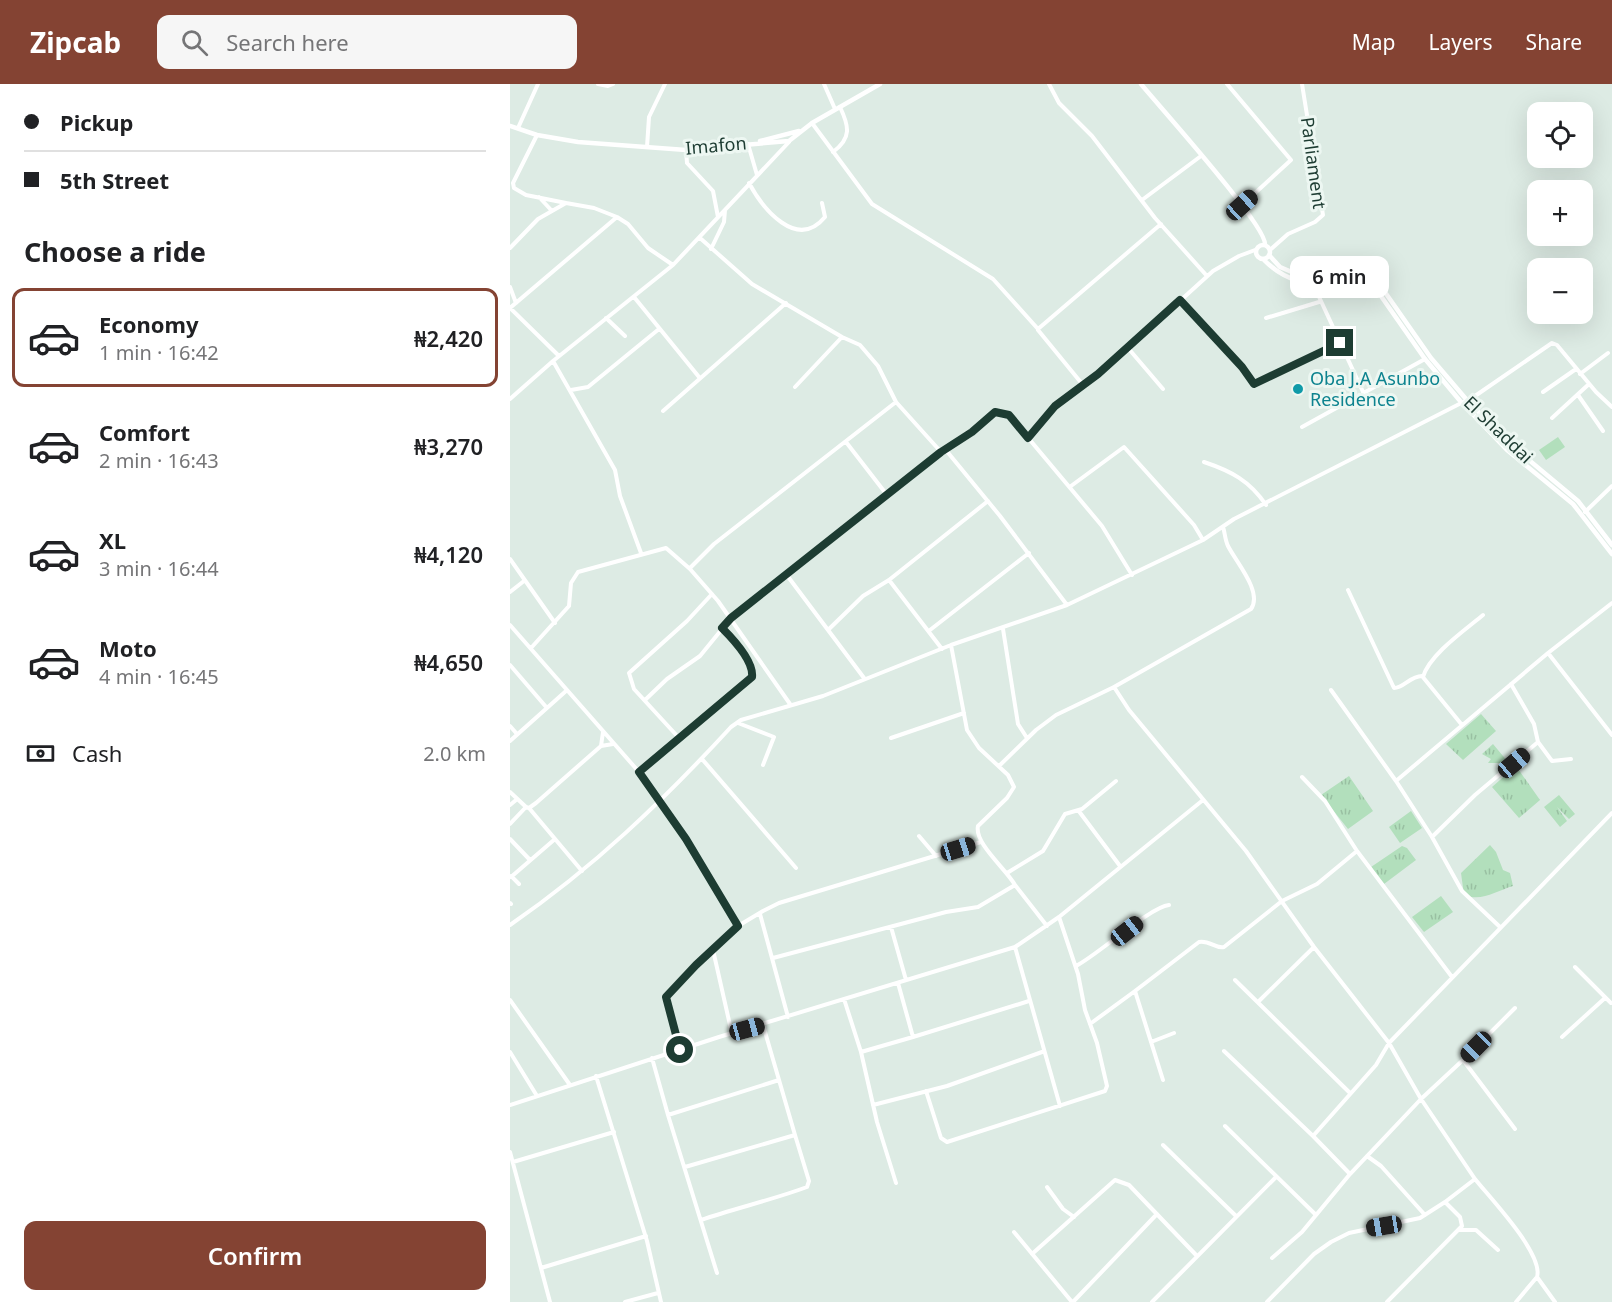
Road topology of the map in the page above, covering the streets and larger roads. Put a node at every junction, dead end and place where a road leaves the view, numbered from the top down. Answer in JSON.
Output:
{"nodes":[{"id":1,"x":538,"y":84,"type":"edge"},
{"id":2,"x":598,"y":84,"type":"edge"},
{"id":3,"x":613,"y":84,"type":"edge"},
{"id":4,"x":665,"y":84,"type":"edge"},
{"id":5,"x":824,"y":84,"type":"edge"},
{"id":6,"x":880,"y":84,"type":"edge"},
{"id":7,"x":1049,"y":84,"type":"edge"},
{"id":8,"x":1141,"y":84,"type":"edge"},
{"id":9,"x":1227,"y":84,"type":"edge"},
{"id":10,"x":1302,"y":84,"type":"edge"},
{"id":11,"x":838,"y":108,"type":"junction"},
{"id":12,"x":812,"y":123,"type":"junction"},
{"id":13,"x":510,"y":126,"type":"edge"},
{"id":14,"x":519,"y":128,"type":"junction"},
{"id":15,"x":800,"y":131,"type":"junction"},
{"id":16,"x":537,"y":135,"type":"junction"},
{"id":17,"x":789,"y":141,"type":"junction"},
{"id":18,"x":758,"y":142,"type":"junction"},
{"id":19,"x":748,"y":143,"type":"junction"},
{"id":20,"x":647,"y":147,"type":"junction"},
{"id":21,"x":686,"y":150,"type":"junction"},
{"id":22,"x":834,"y":152,"type":"junction"},
{"id":23,"x":1201,"y":156,"type":"junction"},
{"id":24,"x":757,"y":175,"type":"junction"},
{"id":25,"x":512,"y":183,"type":"edge"},
{"id":26,"x":749,"y":183,"type":"junction"},
{"id":27,"x":539,"y":197,"type":"junction"},
{"id":28,"x":1142,"y":200,"type":"junction"},
{"id":29,"x":566,"y":203,"type":"junction"},
{"id":30,"x":822,"y":203,"type":"dead end"},
{"id":31,"x":1242,"y":205,"type":"junction"},
{"id":32,"x":725,"y":209,"type":"junction"},
{"id":33,"x":552,"y":211,"type":"junction"},
{"id":34,"x":617,"y":217,"type":"junction"},
{"id":35,"x":718,"y":217,"type":"junction"},
{"id":36,"x":1161,"y":224,"type":"junction"},
{"id":37,"x":699,"y":238,"type":"junction"},
{"id":38,"x":1265,"y":245,"type":"junction"},
{"id":39,"x":510,"y":248,"type":"edge"},
{"id":40,"x":711,"y":249,"type":"junction"},
{"id":41,"x":1255,"y":250,"type":"junction"},
{"id":42,"x":1269,"y":253,"type":"junction"},
{"id":43,"x":1263,"y":259,"type":"junction"},
{"id":44,"x":673,"y":265,"type":"junction"},
{"id":45,"x":1207,"y":276,"type":"junction"},
{"id":46,"x":1314,"y":286,"type":"junction"},
{"id":47,"x":510,"y":287,"type":"edge"},
{"id":48,"x":634,"y":297,"type":"junction"},
{"id":49,"x":1180,"y":300,"type":"junction"},
{"id":50,"x":1319,"y":302,"type":"junction"},
{"id":51,"x":516,"y":303,"type":"junction"},
{"id":52,"x":786,"y":303,"type":"junction"},
{"id":53,"x":510,"y":308,"type":"edge"},
{"id":54,"x":606,"y":318,"type":"junction"},
{"id":55,"x":1266,"y":318,"type":"dead end"},
{"id":56,"x":659,"y":329,"type":"junction"},
{"id":57,"x":1038,"y":329,"type":"junction"},
{"id":58,"x":625,"y":336,"type":"dead end"},
{"id":59,"x":842,"y":337,"type":"junction"},
{"id":60,"x":1340,"y":343,"type":"junction"},
{"id":61,"x":1128,"y":348,"type":"junction"},
{"id":62,"x":1608,"y":353,"type":"dead end"},
{"id":63,"x":559,"y":356,"type":"junction"},
{"id":64,"x":1425,"y":359,"type":"junction"},
{"id":65,"x":553,"y":361,"type":"junction"},
{"id":66,"x":1576,"y":369,"type":"junction"},
{"id":67,"x":1580,"y":374,"type":"junction"},
{"id":68,"x":699,"y":377,"type":"junction"},
{"id":69,"x":1589,"y":384,"type":"junction"},
{"id":70,"x":1083,"y":385,"type":"junction"},
{"id":71,"x":795,"y":387,"type":"dead end"},
{"id":72,"x":1163,"y":389,"type":"dead end"},
{"id":73,"x":570,"y":390,"type":"junction"},
{"id":74,"x":1543,"y":392,"type":"dead end"},
{"id":75,"x":1364,"y":394,"type":"junction"},
{"id":76,"x":1578,"y":395,"type":"junction"},
{"id":77,"x":510,"y":399,"type":"edge"},
{"id":78,"x":1463,"y":401,"type":"junction"},
{"id":79,"x":896,"y":402,"type":"junction"},
{"id":80,"x":1612,"y":407,"type":"edge"},
{"id":81,"x":663,"y":411,"type":"dead end"},
{"id":82,"x":1552,"y":418,"type":"dead end"},
{"id":83,"x":1302,"y":427,"type":"dead end"},
{"id":84,"x":1603,"y":431,"type":"dead end"},
{"id":85,"x":1028,"y":438,"type":"junction"},
{"id":86,"x":846,"y":442,"type":"junction"},
{"id":87,"x":943,"y":450,"type":"junction"},
{"id":88,"x":1204,"y":462,"type":"dead end"},
{"id":89,"x":1071,"y":486,"type":"junction"},
{"id":90,"x":1612,"y":486,"type":"edge"},
{"id":91,"x":887,"y":495,"type":"junction"},
{"id":92,"x":988,"y":501,"type":"junction"},
{"id":93,"x":1266,"y":505,"type":"junction"},
{"id":94,"x":1584,"y":512,"type":"junction"},
{"id":95,"x":1223,"y":527,"type":"junction"},
{"id":96,"x":1203,"y":540,"type":"junction"},
{"id":97,"x":1612,"y":545,"type":"edge"},
{"id":98,"x":1029,"y":553,"type":"junction"},
{"id":99,"x":641,"y":554,"type":"junction"},
{"id":100,"x":1612,"y":554,"type":"edge"},
{"id":101,"x":510,"y":559,"type":"edge"},
{"id":102,"x":690,"y":569,"type":"junction"},
{"id":103,"x":786,"y":574,"type":"junction"},
{"id":104,"x":1132,"y":575,"type":"junction"},
{"id":105,"x":890,"y":580,"type":"junction"},
{"id":106,"x":524,"y":581,"type":"junction"},
{"id":107,"x":1348,"y":590,"type":"dead end"},
{"id":108,"x":510,"y":592,"type":"edge"},
{"id":109,"x":712,"y":594,"type":"junction"},
{"id":110,"x":1612,"y":603,"type":"edge"},
{"id":111,"x":1067,"y":604,"type":"junction"},
{"id":112,"x":1483,"y":615,"type":"dead end"},
{"id":113,"x":731,"y":618,"type":"junction"},
{"id":114,"x":555,"y":623,"type":"junction"},
{"id":115,"x":510,"y":625,"type":"edge"},
{"id":116,"x":722,"y":628,"type":"junction"},
{"id":117,"x":1003,"y":629,"type":"junction"},
{"id":118,"x":828,"y":630,"type":"junction"},
{"id":119,"x":930,"y":630,"type":"junction"},
{"id":120,"x":951,"y":645,"type":"junction"},
{"id":121,"x":531,"y":648,"type":"junction"},
{"id":122,"x":942,"y":649,"type":"junction"},
{"id":123,"x":1548,"y":653,"type":"junction"},
{"id":124,"x":510,"y":665,"type":"edge"},
{"id":125,"x":1424,"y":677,"type":"junction"},
{"id":126,"x":864,"y":678,"type":"junction"},
{"id":127,"x":1511,"y":684,"type":"junction"},
{"id":128,"x":1114,"y":687,"type":"junction"},
{"id":129,"x":1331,"y":690,"type":"dead end"},
{"id":130,"x":567,"y":691,"type":"junction"},
{"id":131,"x":645,"y":700,"type":"junction"},
{"id":132,"x":790,"y":705,"type":"junction"},
{"id":133,"x":547,"y":708,"type":"junction"},
{"id":134,"x":964,"y":713,"type":"junction"},
{"id":135,"x":738,"y":722,"type":"junction"},
{"id":136,"x":1462,"y":725,"type":"junction"},
{"id":137,"x":510,"y":726,"type":"edge"},
{"id":138,"x":603,"y":732,"type":"junction"},
{"id":139,"x":517,"y":734,"type":"junction"},
{"id":140,"x":1612,"y":735,"type":"edge"},
{"id":141,"x":679,"y":738,"type":"junction"},
{"id":142,"x":891,"y":738,"type":"dead end"},
{"id":143,"x":1027,"y":738,"type":"junction"},
{"id":144,"x":510,"y":741,"type":"edge"},
{"id":145,"x":1538,"y":742,"type":"junction"},
{"id":146,"x":613,"y":744,"type":"junction"},
{"id":147,"x":601,"y":746,"type":"junction"},
{"id":148,"x":702,"y":759,"type":"junction"},
{"id":149,"x":1572,"y":759,"type":"dead end"},
{"id":150,"x":764,"y":765,"type":"dead end"},
{"id":151,"x":999,"y":766,"type":"junction"},
{"id":152,"x":639,"y":772,"type":"junction"},
{"id":153,"x":1302,"y":777,"type":"dead end"},
{"id":154,"x":1116,"y":781,"type":"dead end"},
{"id":155,"x":1395,"y":781,"type":"junction"},
{"id":156,"x":510,"y":792,"type":"edge"},
{"id":157,"x":516,"y":800,"type":"junction"},
{"id":158,"x":1203,"y":800,"type":"junction"},
{"id":159,"x":661,"y":803,"type":"junction"},
{"id":160,"x":510,"y":805,"type":"edge"},
{"id":161,"x":528,"y":808,"type":"junction"},
{"id":162,"x":1078,"y":810,"type":"junction"},
{"id":163,"x":1612,"y":813,"type":"edge"},
{"id":164,"x":510,"y":824,"type":"edge"},
{"id":165,"x":919,"y":836,"type":"dead end"},
{"id":166,"x":1432,"y":837,"type":"junction"},
{"id":167,"x":510,"y":839,"type":"edge"},
{"id":168,"x":555,"y":839,"type":"junction"},
{"id":169,"x":981,"y":842,"type":"junction"},
{"id":170,"x":1357,"y":851,"type":"junction"},
{"id":171,"x":936,"y":856,"type":"junction"},
{"id":172,"x":530,"y":860,"type":"junction"},
{"id":173,"x":1120,"y":866,"type":"junction"},
{"id":174,"x":796,"y":868,"type":"dead end"},
{"id":175,"x":582,"y":871,"type":"junction"},
{"id":176,"x":1006,"y":873,"type":"junction"},
{"id":177,"x":511,"y":876,"type":"edge"},
{"id":178,"x":519,"y":884,"type":"dead end"},
{"id":179,"x":1015,"y":885,"type":"junction"},
{"id":180,"x":1282,"y":901,"type":"junction"},
{"id":181,"x":1169,"y":905,"type":"dead end"},
{"id":182,"x":760,"y":914,"type":"junction"},
{"id":183,"x":1059,"y":917,"type":"junction"},
{"id":184,"x":510,"y":925,"type":"edge"},
{"id":185,"x":738,"y":926,"type":"junction"},
{"id":186,"x":1047,"y":926,"type":"junction"},
{"id":187,"x":891,"y":927,"type":"junction"},
{"id":188,"x":1500,"y":927,"type":"junction"},
{"id":189,"x":1015,"y":947,"type":"junction"},
{"id":190,"x":1314,"y":947,"type":"junction"},
{"id":191,"x":713,"y":949,"type":"junction"},
{"id":192,"x":773,"y":958,"type":"junction"},
{"id":193,"x":1076,"y":966,"type":"junction"},
{"id":194,"x":1575,"y":966,"type":"dead end"},
{"id":195,"x":1452,"y":977,"type":"junction"},
{"id":196,"x":906,"y":980,"type":"junction"},
{"id":197,"x":1235,"y":980,"type":"dead end"},
{"id":198,"x":898,"y":983,"type":"junction"},
{"id":199,"x":1135,"y":991,"type":"junction"},
{"id":200,"x":1605,"y":998,"type":"junction"},
{"id":201,"x":844,"y":999,"type":"junction"},
{"id":202,"x":510,"y":1000,"type":"edge"},
{"id":203,"x":1029,"y":1001,"type":"junction"},
{"id":204,"x":1259,"y":1001,"type":"junction"},
{"id":205,"x":1612,"y":1003,"type":"edge"},
{"id":206,"x":1515,"y":1008,"type":"dead end"},
{"id":207,"x":789,"y":1017,"type":"junction"},
{"id":208,"x":1090,"y":1024,"type":"junction"},
{"id":209,"x":763,"y":1025,"type":"junction"},
{"id":210,"x":1174,"y":1033,"type":"dead end"},
{"id":211,"x":732,"y":1034,"type":"junction"},
{"id":212,"x":913,"y":1037,"type":"junction"},
{"id":213,"x":1562,"y":1037,"type":"dead end"},
{"id":214,"x":1151,"y":1042,"type":"junction"},
{"id":215,"x":1389,"y":1043,"type":"junction"},
{"id":216,"x":680,"y":1050,"type":"junction"},
{"id":217,"x":1224,"y":1051,"type":"dead end"},
{"id":218,"x":510,"y":1052,"type":"edge"},
{"id":219,"x":861,"y":1052,"type":"junction"},
{"id":220,"x":1042,"y":1052,"type":"junction"},
{"id":221,"x":652,"y":1058,"type":"junction"},
{"id":222,"x":1463,"y":1060,"type":"junction"},
{"id":223,"x":596,"y":1076,"type":"junction"},
{"id":224,"x":779,"y":1080,"type":"junction"},
{"id":225,"x":1163,"y":1080,"type":"dead end"},
{"id":226,"x":570,"y":1085,"type":"junction"},
{"id":227,"x":926,"y":1091,"type":"junction"},
{"id":228,"x":1350,"y":1093,"type":"junction"},
{"id":229,"x":537,"y":1096,"type":"junction"},
{"id":230,"x":1421,"y":1099,"type":"junction"},
{"id":231,"x":873,"y":1104,"type":"junction"},
{"id":232,"x":510,"y":1105,"type":"edge"},
{"id":233,"x":1060,"y":1106,"type":"junction"},
{"id":234,"x":668,"y":1115,"type":"junction"},
{"id":235,"x":1225,"y":1126,"type":"dead end"},
{"id":236,"x":1515,"y":1129,"type":"dead end"},
{"id":237,"x":614,"y":1132,"type":"junction"},
{"id":238,"x":795,"y":1135,"type":"junction"},
{"id":239,"x":1313,"y":1136,"type":"junction"},
{"id":240,"x":1163,"y":1145,"type":"dead end"},
{"id":241,"x":510,"y":1152,"type":"edge"},
{"id":242,"x":1367,"y":1156,"type":"junction"},
{"id":243,"x":513,"y":1162,"type":"junction"},
{"id":244,"x":685,"y":1167,"type":"junction"},
{"id":245,"x":1350,"y":1174,"type":"junction"},
{"id":246,"x":1276,"y":1177,"type":"junction"},
{"id":247,"x":1475,"y":1179,"type":"junction"},
{"id":248,"x":896,"y":1183,"type":"dead end"},
{"id":249,"x":1047,"y":1187,"type":"dead end"},
{"id":250,"x":1445,"y":1202,"type":"junction"},
{"id":251,"x":1157,"y":1214,"type":"junction"},
{"id":252,"x":1316,"y":1215,"type":"junction"},
{"id":253,"x":1425,"y":1215,"type":"junction"},
{"id":254,"x":1236,"y":1216,"type":"junction"},
{"id":255,"x":1075,"y":1217,"type":"junction"},
{"id":256,"x":701,"y":1220,"type":"junction"},
{"id":257,"x":1458,"y":1230,"type":"junction"},
{"id":258,"x":1014,"y":1232,"type":"dead end"},
{"id":259,"x":646,"y":1236,"type":"junction"},
{"id":260,"x":1498,"y":1250,"type":"dead end"},
{"id":261,"x":1032,"y":1254,"type":"junction"},
{"id":262,"x":1197,"y":1256,"type":"junction"},
{"id":263,"x":1272,"y":1258,"type":"dead end"},
{"id":264,"x":541,"y":1268,"type":"junction"},
{"id":265,"x":717,"y":1273,"type":"dead end"},
{"id":266,"x":1537,"y":1277,"type":"junction"},
{"id":267,"x":658,"y":1293,"type":"junction"},
{"id":268,"x":550,"y":1302,"type":"edge"},
{"id":269,"x":626,"y":1302,"type":"edge"},
{"id":270,"x":662,"y":1302,"type":"edge"},
{"id":271,"x":1072,"y":1302,"type":"edge"},
{"id":272,"x":1152,"y":1302,"type":"edge"},
{"id":273,"x":1267,"y":1302,"type":"edge"},
{"id":274,"x":1387,"y":1302,"type":"edge"},
{"id":275,"x":1516,"y":1302,"type":"edge"},
{"id":276,"x":1555,"y":1302,"type":"edge"}],
"edges":[{"from":1,"to":14,"type":"street"},
{"from":2,"to":3,"type":"street"},
{"from":4,"to":20,"type":"street"},
{"from":5,"to":11,"type":"street"},
{"from":6,"to":11,"type":"street"},
{"from":7,"to":28,"type":"street"},
{"from":8,"to":23,"type":"street"},
{"from":9,"to":31,"type":"street"},
{"from":10,"to":42,"type":"street","name":"Parliament"},
{"from":11,"to":12,"type":"street"},
{"from":11,"to":22,"type":"street"},
{"from":12,"to":15,"type":"street"},
{"from":12,"to":22,"type":"street"},
{"from":13,"to":14,"type":"street","name":"Imafon"},
{"from":14,"to":16,"type":"street","name":"Imafon"},
{"from":15,"to":17,"type":"street"},
{"from":15,"to":18,"type":"street"},
{"from":16,"to":20,"type":"street","name":"Imafon"},
{"from":16,"to":25,"type":"street"},
{"from":17,"to":18,"type":"street"},
{"from":17,"to":24,"type":"street"},
{"from":18,"to":19,"type":"street","name":"Imafon"},
{"from":19,"to":21,"type":"street","name":"Imafon"},
{"from":19,"to":24,"type":"street"},
{"from":20,"to":21,"type":"street","name":"Imafon"},
{"from":21,"to":35,"type":"street"},
{"from":22,"to":57,"type":"street"},
{"from":23,"to":28,"type":"street"},
{"from":23,"to":31,"type":"street"},
{"from":24,"to":26,"type":"street"},
{"from":25,"to":27,"type":"street"},
{"from":26,"to":30,"type":"street"},
{"from":26,"to":32,"type":"street"},
{"from":27,"to":29,"type":"street"},
{"from":27,"to":33,"type":"street"},
{"from":28,"to":36,"type":"street"},
{"from":29,"to":33,"type":"street"},
{"from":29,"to":34,"type":"street"},
{"from":31,"to":38,"type":"street"},
{"from":32,"to":35,"type":"street"},
{"from":32,"to":40,"type":"street"},
{"from":33,"to":39,"type":"street"},
{"from":34,"to":44,"type":"street"},
{"from":34,"to":51,"type":"street"},
{"from":35,"to":37,"type":"street"},
{"from":36,"to":45,"type":"street"},
{"from":36,"to":57,"type":"street"},
{"from":37,"to":40,"type":"street"},
{"from":37,"to":44,"type":"street"},
{"from":38,"to":41,"type":"street"},
{"from":38,"to":42,"type":"street"},
{"from":40,"to":52,"type":"street"},
{"from":41,"to":43,"type":"street"},
{"from":41,"to":45,"type":"street"},
{"from":42,"to":43,"type":"street"},
{"from":42,"to":78,"type":"street","name":"El Shaddai"},
{"from":43,"to":46,"type":"street"},
{"from":44,"to":48,"type":"street"},
{"from":45,"to":49,"type":"street"},
{"from":46,"to":50,"type":"street"},
{"from":46,"to":64,"type":"street"},
{"from":47,"to":51,"type":"street"},
{"from":48,"to":54,"type":"street"},
{"from":48,"to":56,"type":"street"},
{"from":49,"to":60,"type":"street"},
{"from":49,"to":61,"type":"street"},
{"from":50,"to":55,"type":"street"},
{"from":50,"to":60,"type":"street"},
{"from":51,"to":53,"type":"street"},
{"from":52,"to":59,"type":"street"},
{"from":52,"to":68,"type":"street"},
{"from":53,"to":63,"type":"street"},
{"from":54,"to":58,"type":"street"},
{"from":54,"to":63,"type":"street"},
{"from":56,"to":68,"type":"street"},
{"from":56,"to":73,"type":"street"},
{"from":57,"to":70,"type":"street"},
{"from":59,"to":71,"type":"street"},
{"from":59,"to":79,"type":"street"},
{"from":60,"to":75,"type":"street"},
{"from":61,"to":70,"type":"street"},
{"from":61,"to":72,"type":"street"},
{"from":62,"to":67,"type":"street"},
{"from":63,"to":65,"type":"street"},
{"from":64,"to":75,"type":"street"},
{"from":64,"to":78,"type":"street"},
{"from":65,"to":73,"type":"street"},
{"from":65,"to":77,"type":"street"},
{"from":66,"to":67,"type":"street"},
{"from":66,"to":74,"type":"street"},
{"from":66,"to":78,"type":"street"},
{"from":67,"to":69,"type":"street"},
{"from":68,"to":81,"type":"street"},
{"from":69,"to":76,"type":"street"},
{"from":69,"to":80,"type":"street"},
{"from":70,"to":85,"type":"street"},
{"from":73,"to":99,"type":"street"},
{"from":75,"to":83,"type":"street"},
{"from":76,"to":82,"type":"street"},
{"from":76,"to":84,"type":"street"},
{"from":78,"to":93,"type":"street"},
{"from":78,"to":94,"type":"street"},
{"from":79,"to":86,"type":"street"},
{"from":79,"to":87,"type":"street"},
{"from":85,"to":87,"type":"street"},
{"from":85,"to":89,"type":"street"},
{"from":86,"to":91,"type":"street"},
{"from":86,"to":102,"type":"street"},
{"from":87,"to":91,"type":"street"},
{"from":87,"to":92,"type":"street"},
{"from":88,"to":93,"type":"street"},
{"from":89,"to":96,"type":"street"},
{"from":89,"to":104,"type":"street"},
{"from":90,"to":94,"type":"street"},
{"from":91,"to":103,"type":"street"},
{"from":92,"to":98,"type":"street"},
{"from":92,"to":105,"type":"street"},
{"from":93,"to":95,"type":"street"},
{"from":94,"to":97,"type":"street"},
{"from":94,"to":100,"type":"street"},
{"from":95,"to":96,"type":"street"},
{"from":95,"to":128,"type":"street"},
{"from":96,"to":104,"type":"street"},
{"from":98,"to":111,"type":"street"},
{"from":98,"to":119,"type":"street"},
{"from":99,"to":102,"type":"street"},
{"from":99,"to":114,"type":"street"},
{"from":101,"to":106,"type":"street"},
{"from":102,"to":109,"type":"street"},
{"from":103,"to":113,"type":"street"},
{"from":103,"to":118,"type":"street"},
{"from":104,"to":111,"type":"street"},
{"from":105,"to":118,"type":"street"},
{"from":105,"to":119,"type":"street"},
{"from":106,"to":108,"type":"street"},
{"from":106,"to":114,"type":"street"},
{"from":107,"to":125,"type":"street"},
{"from":109,"to":113,"type":"street"},
{"from":109,"to":131,"type":"street"},
{"from":110,"to":123,"type":"street"},
{"from":111,"to":117,"type":"street"},
{"from":112,"to":125,"type":"street"},
{"from":113,"to":116,"type":"street"},
{"from":113,"to":132,"type":"street"},
{"from":114,"to":121,"type":"street"},
{"from":115,"to":121,"type":"street"},
{"from":116,"to":131,"type":"street"},
{"from":116,"to":141,"type":"street"},
{"from":117,"to":120,"type":"street"},
{"from":117,"to":143,"type":"street"},
{"from":118,"to":126,"type":"street"},
{"from":119,"to":122,"type":"street"},
{"from":120,"to":122,"type":"street"},
{"from":120,"to":134,"type":"street"},
{"from":121,"to":130,"type":"street"},
{"from":122,"to":126,"type":"street"},
{"from":123,"to":127,"type":"street"},
{"from":123,"to":140,"type":"street"},
{"from":124,"to":133,"type":"street"},
{"from":125,"to":136,"type":"street"},
{"from":126,"to":132,"type":"street"},
{"from":127,"to":136,"type":"street"},
{"from":127,"to":145,"type":"street"},
{"from":128,"to":143,"type":"street"},
{"from":128,"to":158,"type":"street"},
{"from":129,"to":155,"type":"street"},
{"from":130,"to":133,"type":"street"},
{"from":130,"to":138,"type":"street"},
{"from":131,"to":141,"type":"street"},
{"from":132,"to":135,"type":"street"},
{"from":133,"to":139,"type":"street"},
{"from":134,"to":142,"type":"street"},
{"from":134,"to":151,"type":"street"},
{"from":135,"to":148,"type":"street"},
{"from":135,"to":150,"type":"street"},
{"from":136,"to":155,"type":"street"},
{"from":137,"to":139,"type":"street"},
{"from":138,"to":146,"type":"street"},
{"from":138,"to":147,"type":"street"},
{"from":139,"to":144,"type":"street"},
{"from":141,"to":152,"type":"street"},
{"from":143,"to":151,"type":"street"},
{"from":145,"to":149,"type":"street"},
{"from":145,"to":166,"type":"street"},
{"from":146,"to":147,"type":"street"},
{"from":146,"to":152,"type":"street"},
{"from":147,"to":161,"type":"street"},
{"from":148,"to":159,"type":"street"},
{"from":148,"to":174,"type":"street"},
{"from":151,"to":169,"type":"street"},
{"from":152,"to":159,"type":"street"},
{"from":153,"to":170,"type":"street"},
{"from":154,"to":162,"type":"street"},
{"from":155,"to":166,"type":"street"},
{"from":156,"to":157,"type":"street"},
{"from":157,"to":160,"type":"street"},
{"from":157,"to":161,"type":"street"},
{"from":158,"to":173,"type":"street"},
{"from":158,"to":180,"type":"street"},
{"from":159,"to":175,"type":"street"},
{"from":159,"to":185,"type":"street"},
{"from":161,"to":164,"type":"street"},
{"from":161,"to":168,"type":"street"},
{"from":162,"to":173,"type":"street"},
{"from":162,"to":176,"type":"street"},
{"from":163,"to":188,"type":"street"},
{"from":165,"to":171,"type":"street"},
{"from":166,"to":188,"type":"street"},
{"from":167,"to":172,"type":"street"},
{"from":168,"to":172,"type":"street"},
{"from":168,"to":175,"type":"street"},
{"from":169,"to":171,"type":"street"},
{"from":169,"to":176,"type":"street"},
{"from":170,"to":180,"type":"street"},
{"from":170,"to":195,"type":"street"},
{"from":171,"to":182,"type":"street"},
{"from":172,"to":177,"type":"street"},
{"from":173,"to":183,"type":"street"},
{"from":175,"to":184,"type":"street"},
{"from":176,"to":179,"type":"street"},
{"from":177,"to":178,"type":"street"},
{"from":179,"to":186,"type":"street"},
{"from":179,"to":187,"type":"street"},
{"from":180,"to":190,"type":"street"},
{"from":180,"to":199,"type":"street"},
{"from":181,"to":193,"type":"street"},
{"from":182,"to":185,"type":"street"},
{"from":182,"to":192,"type":"street"},
{"from":183,"to":186,"type":"street"},
{"from":183,"to":193,"type":"street"},
{"from":185,"to":191,"type":"street"},
{"from":186,"to":189,"type":"street"},
{"from":187,"to":192,"type":"street"},
{"from":187,"to":196,"type":"street"},
{"from":188,"to":195,"type":"street"},
{"from":189,"to":196,"type":"street"},
{"from":189,"to":203,"type":"street"},
{"from":190,"to":204,"type":"street"},
{"from":190,"to":215,"type":"street"},
{"from":191,"to":211,"type":"street"},
{"from":191,"to":216,"type":"street"},
{"from":192,"to":207,"type":"street"},
{"from":193,"to":208,"type":"street"},
{"from":194,"to":200,"type":"street"},
{"from":195,"to":215,"type":"street"},
{"from":196,"to":198,"type":"street"},
{"from":197,"to":204,"type":"street"},
{"from":198,"to":201,"type":"street"},
{"from":198,"to":212,"type":"street"},
{"from":199,"to":208,"type":"street"},
{"from":199,"to":214,"type":"street"},
{"from":200,"to":205,"type":"street"},
{"from":200,"to":213,"type":"street"},
{"from":201,"to":207,"type":"street"},
{"from":201,"to":219,"type":"street"},
{"from":202,"to":226,"type":"street"},
{"from":203,"to":212,"type":"street"},
{"from":203,"to":220,"type":"street"},
{"from":204,"to":228,"type":"street"},
{"from":206,"to":222,"type":"street"},
{"from":207,"to":209,"type":"street"},
{"from":208,"to":233,"type":"street"},
{"from":209,"to":211,"type":"street"},
{"from":209,"to":224,"type":"street"},
{"from":210,"to":214,"type":"street"},
{"from":211,"to":216,"type":"street"},
{"from":212,"to":219,"type":"street"},
{"from":214,"to":225,"type":"street"},
{"from":215,"to":228,"type":"street"},
{"from":215,"to":230,"type":"street"},
{"from":216,"to":221,"type":"street"},
{"from":217,"to":239,"type":"street"},
{"from":218,"to":229,"type":"street"},
{"from":219,"to":231,"type":"street"},
{"from":220,"to":227,"type":"street"},
{"from":220,"to":233,"type":"street"},
{"from":221,"to":223,"type":"street"},
{"from":221,"to":234,"type":"street"},
{"from":222,"to":230,"type":"street"},
{"from":222,"to":236,"type":"street"},
{"from":223,"to":226,"type":"street"},
{"from":223,"to":237,"type":"street"},
{"from":224,"to":234,"type":"street"},
{"from":224,"to":238,"type":"street"},
{"from":226,"to":229,"type":"street"},
{"from":227,"to":231,"type":"street"},
{"from":227,"to":233,"type":"street"},
{"from":228,"to":239,"type":"street"},
{"from":229,"to":232,"type":"street"},
{"from":230,"to":242,"type":"street"},
{"from":230,"to":247,"type":"street"},
{"from":231,"to":248,"type":"street"},
{"from":234,"to":244,"type":"street"},
{"from":235,"to":246,"type":"street"},
{"from":237,"to":243,"type":"street"},
{"from":237,"to":259,"type":"street"},
{"from":238,"to":244,"type":"street"},
{"from":238,"to":256,"type":"street"},
{"from":239,"to":245,"type":"street"},
{"from":240,"to":254,"type":"street"},
{"from":241,"to":243,"type":"street"},
{"from":242,"to":245,"type":"street"},
{"from":242,"to":253,"type":"street"},
{"from":243,"to":264,"type":"street"},
{"from":244,"to":256,"type":"street"},
{"from":245,"to":252,"type":"street"},
{"from":246,"to":252,"type":"street"},
{"from":246,"to":254,"type":"street"},
{"from":247,"to":250,"type":"street"},
{"from":247,"to":266,"type":"street"},
{"from":249,"to":255,"type":"street"},
{"from":250,"to":253,"type":"street"},
{"from":250,"to":257,"type":"street"},
{"from":251,"to":255,"type":"street"},
{"from":251,"to":262,"type":"street"},
{"from":251,"to":271,"type":"street"},
{"from":252,"to":263,"type":"street"},
{"from":253,"to":273,"type":"street"},
{"from":254,"to":262,"type":"street"},
{"from":255,"to":261,"type":"street"},
{"from":256,"to":265,"type":"street"},
{"from":257,"to":260,"type":"street"},
{"from":257,"to":274,"type":"street"},
{"from":258,"to":261,"type":"street"},
{"from":259,"to":264,"type":"street"},
{"from":259,"to":267,"type":"street"},
{"from":261,"to":271,"type":"street"},
{"from":262,"to":272,"type":"street"},
{"from":264,"to":268,"type":"street"},
{"from":266,"to":275,"type":"street"},
{"from":266,"to":276,"type":"street"},
{"from":267,"to":269,"type":"street"},
{"from":267,"to":270,"type":"street"}]}
